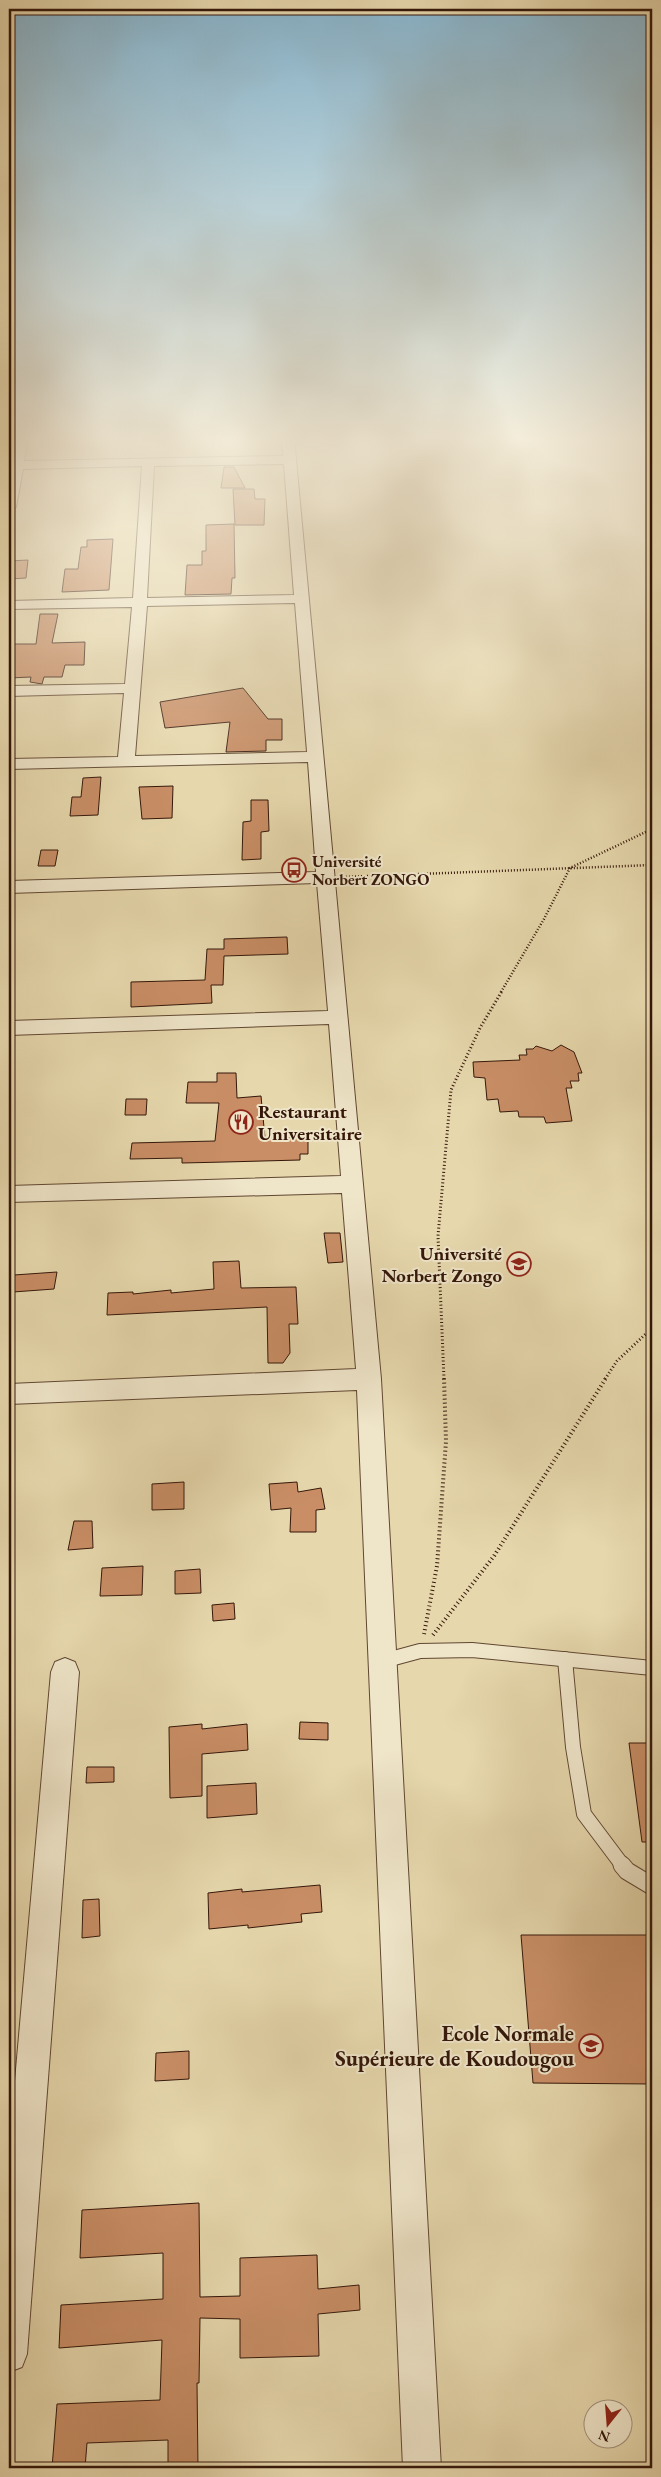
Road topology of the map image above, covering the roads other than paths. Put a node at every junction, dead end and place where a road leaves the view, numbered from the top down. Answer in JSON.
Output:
{"nodes":[{"id":1,"x":143,"y":554,"type":"edge"},
{"id":2,"x":297,"y":554,"type":"edge"},
{"id":3,"x":301,"y":599,"type":"junction"},
{"id":4,"x":140,"y":602,"type":"junction"},
{"id":5,"x":9,"y":605,"type":"edge"},
{"id":6,"x":132,"y":688,"type":"junction"},
{"id":7,"x":9,"y":691,"type":"edge"},
{"id":8,"x":316,"y":757,"type":"junction"},
{"id":9,"x":126,"y":761,"type":"junction"},
{"id":10,"x":9,"y":764,"type":"edge"},
{"id":11,"x":325,"y":877,"type":"junction"},
{"id":12,"x":9,"y":887,"type":"edge"},
{"id":13,"x":338,"y":1017,"type":"junction"},
{"id":14,"x":9,"y":1028,"type":"edge"},
{"id":15,"x":352,"y":1184,"type":"junction"},
{"id":16,"x":9,"y":1194,"type":"edge"},
{"id":17,"x":368,"y":1379,"type":"junction"},
{"id":18,"x":9,"y":1394,"type":"edge"},
{"id":19,"x":565,"y":1659,"type":"junction"},
{"id":20,"x":383,"y":1660,"type":"junction"},
{"id":21,"x":652,"y":1668,"type":"edge"},
{"id":22,"x":65,"y":1672,"type":"dead end"},
{"id":23,"x":652,"y":1886,"type":"edge"},
{"id":24,"x":14,"y":2225,"type":"edge"},
{"id":25,"x":9,"y":2354,"type":"edge"},
{"id":26,"x":422,"y":2468,"type":"edge"}],
"edges":[{"from":1,"to":4,"type":"street"},
{"from":2,"to":3,"type":"street"},
{"from":3,"to":4,"type":"street"},
{"from":3,"to":8,"type":"street"},
{"from":4,"to":5,"type":"street"},
{"from":4,"to":6,"type":"street"},
{"from":6,"to":7,"type":"street"},
{"from":6,"to":9,"type":"street"},
{"from":8,"to":9,"type":"street"},
{"from":8,"to":11,"type":"street"},
{"from":9,"to":10,"type":"street"},
{"from":11,"to":12,"type":"street"},
{"from":11,"to":13,"type":"street"},
{"from":13,"to":14,"type":"street"},
{"from":13,"to":15,"type":"street"},
{"from":15,"to":16,"type":"street"},
{"from":15,"to":17,"type":"street"},
{"from":17,"to":18,"type":"street"},
{"from":17,"to":20,"type":"street"},
{"from":19,"to":20,"type":"lane"},
{"from":19,"to":21,"type":"lane"},
{"from":19,"to":23,"type":"lane"},
{"from":20,"to":26,"type":"street"},
{"from":22,"to":24,"type":"street"},
{"from":24,"to":25,"type":"street"}]}
